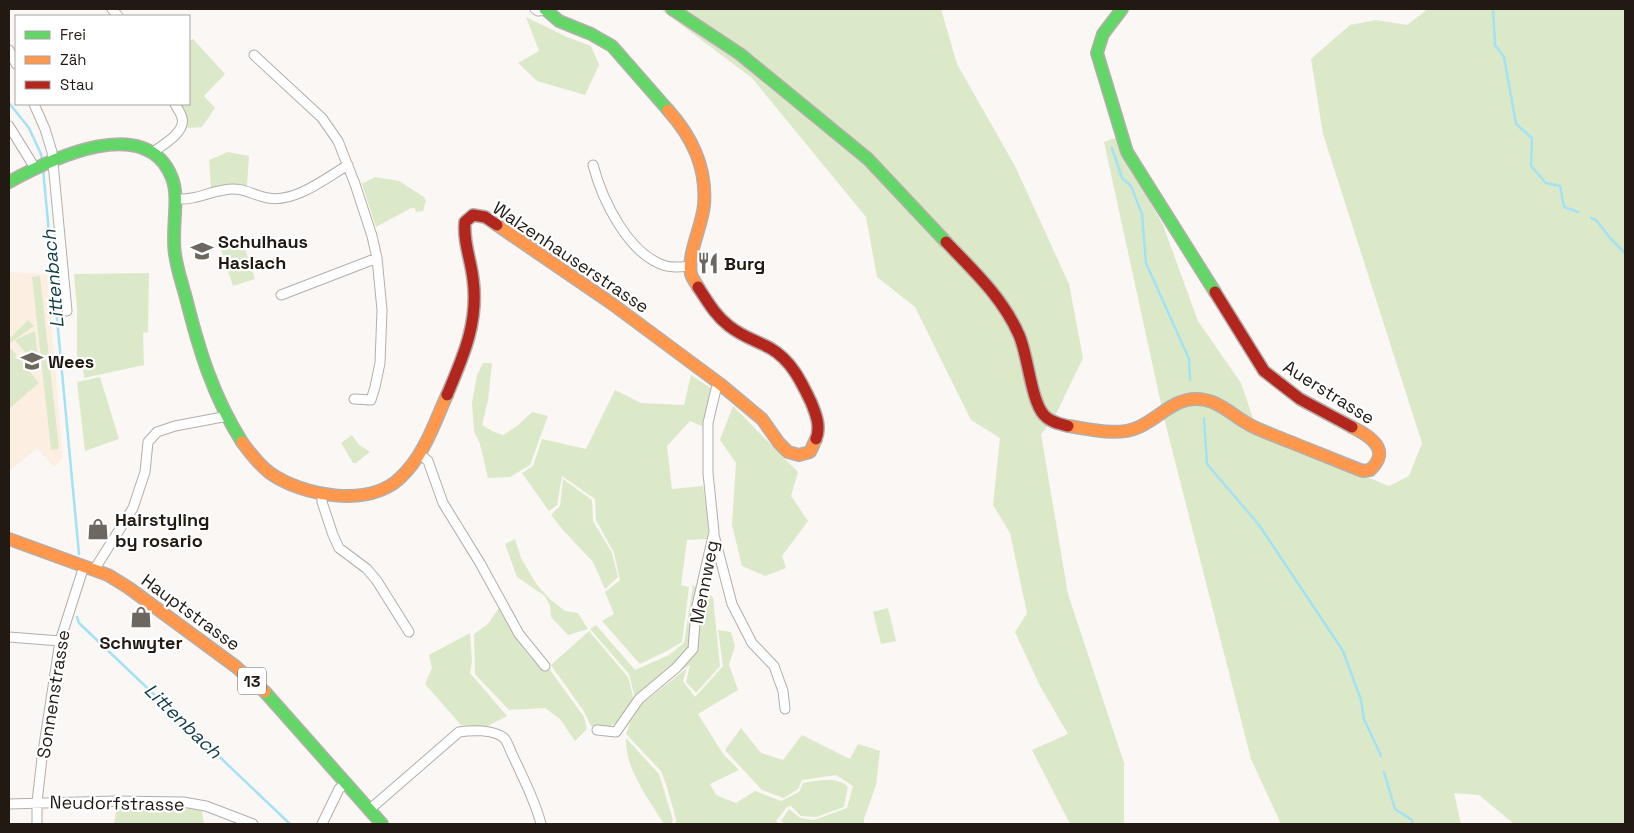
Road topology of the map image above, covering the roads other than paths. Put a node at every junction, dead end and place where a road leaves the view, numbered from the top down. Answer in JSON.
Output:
{"nodes":[{"id":1,"x":535,"y":9,"type":"edge"},
{"id":2,"x":546,"y":9,"type":"edge"},
{"id":3,"x":672,"y":9,"type":"edge"},
{"id":4,"x":1122,"y":9,"type":"edge"},
{"id":5,"x":9,"y":50,"type":"edge"},
{"id":6,"x":254,"y":55,"type":"dead end"},
{"id":7,"x":15,"y":62,"type":"edge"},
{"id":8,"x":34,"y":105,"type":"edge"},
{"id":9,"x":176,"y":105,"type":"edge"},
{"id":10,"x":9,"y":126,"type":"edge"},
{"id":11,"x":153,"y":152,"type":"junction"},
{"id":12,"x":43,"y":164,"type":"junction"},
{"id":13,"x":348,"y":165,"type":"junction"},
{"id":14,"x":592,"y":165,"type":"dead end"},
{"id":15,"x":9,"y":182,"type":"edge"},
{"id":16,"x":175,"y":199,"type":"junction"},
{"id":17,"x":377,"y":258,"type":"junction"},
{"id":18,"x":689,"y":266,"type":"junction"},
{"id":19,"x":281,"y":296,"type":"dead end"},
{"id":20,"x":67,"y":311,"type":"dead end"},
{"id":21,"x":720,"y":384,"type":"junction"},
{"id":22,"x":354,"y":399,"type":"dead end"},
{"id":23,"x":228,"y":416,"type":"junction"},
{"id":24,"x":421,"y":455,"type":"junction"},
{"id":25,"x":322,"y":494,"type":"junction"},
{"id":26,"x":714,"y":532,"type":"junction"},
{"id":27,"x":9,"y":539,"type":"edge"},
{"id":28,"x":89,"y":568,"type":"junction"},
{"id":29,"x":409,"y":632,"type":"dead end"},
{"id":30,"x":9,"y":638,"type":"edge"},
{"id":31,"x":60,"y":641,"type":"junction"},
{"id":32,"x":545,"y":666,"type":"dead end"},
{"id":33,"x":785,"y":709,"type":"dead end"},
{"id":34,"x":597,"y":730,"type":"dead end"},
{"id":35,"x":345,"y":784,"type":"junction"},
{"id":36,"x":37,"y":802,"type":"junction"},
{"id":37,"x":9,"y":804,"type":"edge"},
{"id":38,"x":369,"y":810,"type":"junction"},
{"id":39,"x":37,"y":824,"type":"edge"},
{"id":40,"x":253,"y":824,"type":"edge"},
{"id":41,"x":322,"y":824,"type":"edge"},
{"id":42,"x":382,"y":824,"type":"edge"},
{"id":43,"x":541,"y":824,"type":"edge"}],
"edges":[{"from":1,"to":2,"type":"street"},
{"from":2,"to":18,"type":"street"},
{"from":3,"to":4,"type":"street","name":"Auerstrasse"},
{"from":5,"to":7,"type":"street"},
{"from":6,"to":13,"type":"street"},
{"from":8,"to":12,"type":"street"},
{"from":9,"to":11,"type":"street"},
{"from":10,"to":12,"type":"street"},
{"from":11,"to":12,"type":"street"},
{"from":11,"to":16,"type":"street","name":"Walzenhauserstrasse"},
{"from":12,"to":15,"type":"street"},
{"from":12,"to":20,"type":"street"},
{"from":13,"to":16,"type":"street"},
{"from":13,"to":17,"type":"street"},
{"from":14,"to":18,"type":"street"},
{"from":16,"to":23,"type":"street","name":"Walzenhauserstrasse"},
{"from":17,"to":19,"type":"street"},
{"from":17,"to":22,"type":"street"},
{"from":18,"to":21,"type":"street","name":"Walzenhauserstrasse"},
{"from":21,"to":24,"type":"street","name":"Walzenhauserstrasse"},
{"from":21,"to":26,"type":"street","name":"Mennweg"},
{"from":23,"to":25,"type":"street","name":"Walzenhauserstrasse"},
{"from":23,"to":28,"type":"street","name":"Sonnenstrasse"},
{"from":24,"to":25,"type":"street","name":"Walzenhauserstrasse"},
{"from":24,"to":32,"type":"street"},
{"from":25,"to":29,"type":"street"},
{"from":26,"to":33,"type":"street"},
{"from":26,"to":34,"type":"street","name":"Mennweg"},
{"from":27,"to":28,"type":"street","name":"Hauptstrasse","number":"13"},
{"from":28,"to":31,"type":"street","name":"Sonnenstrasse"},
{"from":28,"to":35,"type":"street","name":"Hauptstrasse","number":"13"},
{"from":30,"to":31,"type":"street"},
{"from":31,"to":36,"type":"street","name":"Sonnenstrasse"},
{"from":35,"to":38,"type":"street","name":"Hauptstrasse","number":"13"},
{"from":35,"to":41,"type":"street"},
{"from":36,"to":37,"type":"street","name":"Neudorfstrasse"},
{"from":36,"to":39,"type":"street","name":"Sonnenstrasse"},
{"from":36,"to":40,"type":"street","name":"Neudorfstrasse"},
{"from":38,"to":42,"type":"street","name":"Hauptstrasse","number":"13"},
{"from":38,"to":43,"type":"street"}]}
